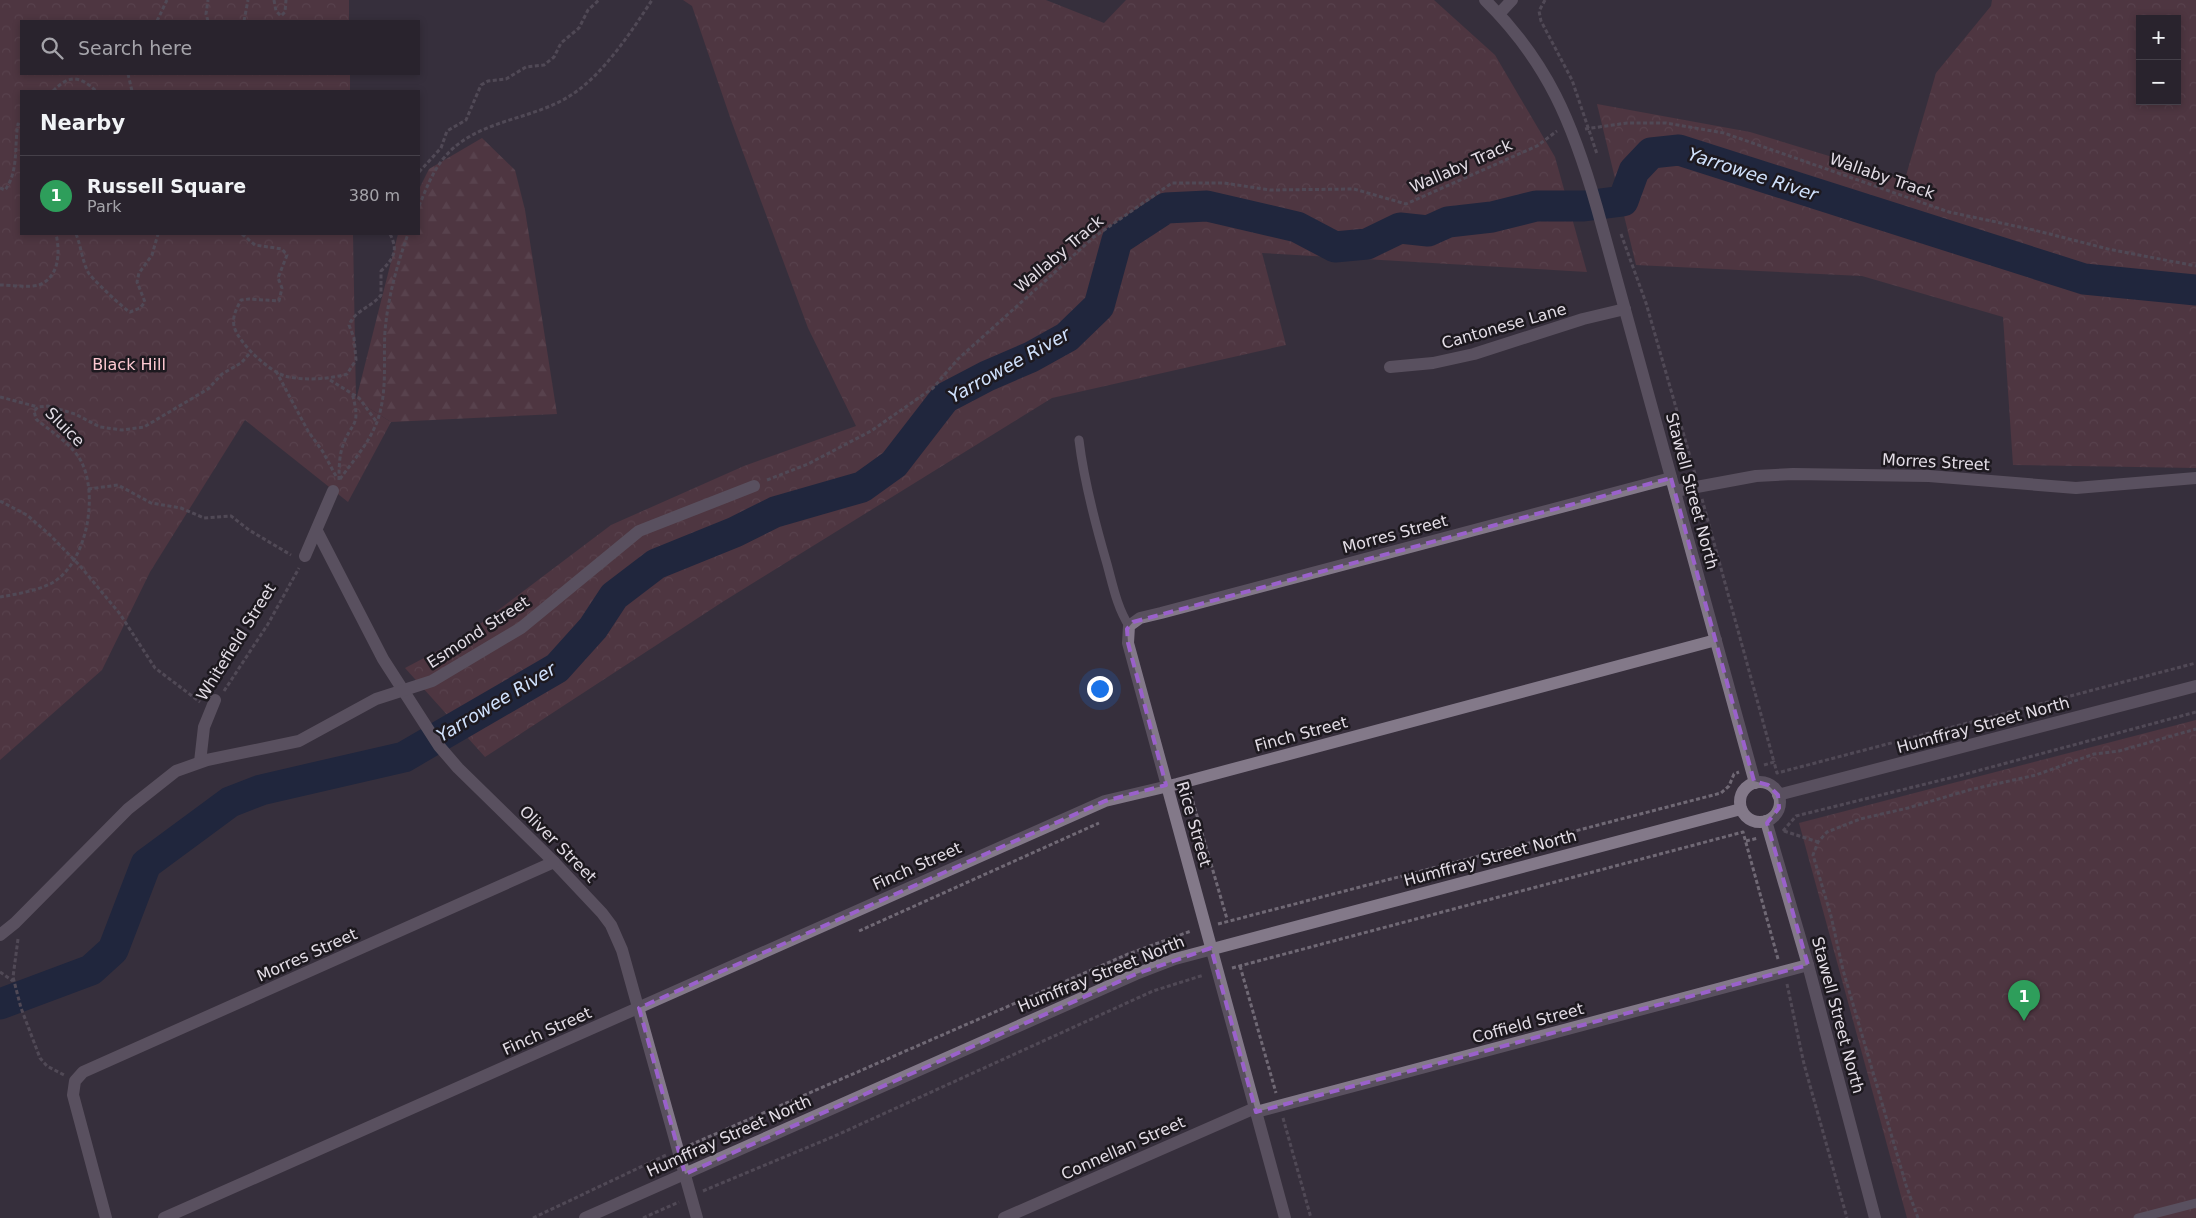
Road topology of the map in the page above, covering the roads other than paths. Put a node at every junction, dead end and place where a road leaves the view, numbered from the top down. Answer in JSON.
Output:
{"nodes":[{"id":1,"x":1485,"y":0,"type":"edge"},
{"id":2,"x":1512,"y":0,"type":"edge"},
{"id":3,"x":1499,"y":14,"type":"junction"},
{"id":4,"x":1625,"y":309,"type":"junction"},
{"id":5,"x":1390,"y":367,"type":"dead end"},
{"id":6,"x":1079,"y":440,"type":"dead end"},
{"id":7,"x":1671,"y":478,"type":"junction"},
{"id":8,"x":2196,"y":478,"type":"edge"},
{"id":9,"x":336,"y":486,"type":"road end"},
{"id":10,"x":754,"y":486,"type":"road end"},
{"id":11,"x":1675,"y":491,"type":"junction"},
{"id":12,"x":317,"y":532,"type":"junction"},
{"id":13,"x":303,"y":559,"type":"road end"},
{"id":14,"x":1129,"y":626,"type":"junction"},
{"id":15,"x":1716,"y":640,"type":"junction"},
{"id":16,"x":2196,"y":686,"type":"edge"},
{"id":17,"x":402,"y":692,"type":"junction"},
{"id":18,"x":213,"y":705,"type":"road end"},
{"id":19,"x":200,"y":762,"type":"junction"},
{"id":20,"x":1755,"y":783,"type":"junction"},
{"id":21,"x":1166,"y":785,"type":"junction"},
{"id":22,"x":1778,"y":795,"type":"junction"},
{"id":23,"x":1741,"y":809,"type":"junction"},
{"id":24,"x":1766,"y":821,"type":"junction"},
{"id":25,"x":554,"y":862,"type":"junction"},
{"id":26,"x":0,"y":935,"type":"edge"},
{"id":27,"x":1211,"y":948,"type":"junction"},
{"id":28,"x":1808,"y":965,"type":"junction"},
{"id":29,"x":638,"y":1008,"type":"junction"},
{"id":30,"x":1256,"y":1110,"type":"junction"},
{"id":31,"x":685,"y":1174,"type":"junction"},
{"id":32,"x":2196,"y":1203,"type":"edge"},
{"id":33,"x":106,"y":1218,"type":"edge"},
{"id":34,"x":164,"y":1218,"type":"edge"},
{"id":35,"x":585,"y":1218,"type":"edge"},
{"id":36,"x":698,"y":1218,"type":"edge"},
{"id":37,"x":1004,"y":1218,"type":"edge"},
{"id":38,"x":1285,"y":1218,"type":"edge"},
{"id":39,"x":1875,"y":1218,"type":"edge"},
{"id":40,"x":2138,"y":1218,"type":"edge"}],
"edges":[{"from":1,"to":3,"type":"street","name":"Stawell Street North"},
{"from":2,"to":3,"type":"street"},
{"from":3,"to":4,"type":"street","name":"Stawell Street North"},
{"from":4,"to":5,"type":"street","name":"Cantonese Lane"},
{"from":4,"to":7,"type":"street","name":"Stawell Street North"},
{"from":6,"to":14,"type":"lane","name":"Rice Street"},
{"from":7,"to":11,"type":"street","name":"Stawell Street North"},
{"from":7,"to":14,"type":"street","name":"Morres Street"},
{"from":8,"to":11,"type":"street","name":"Morres Street"},
{"from":9,"to":12,"type":"street"},
{"from":10,"to":17,"type":"street","name":"Esmond Street"},
{"from":11,"to":15,"type":"street","name":"Stawell Street North"},
{"from":12,"to":13,"type":"street"},
{"from":12,"to":17,"type":"street","name":"Oliver Street"},
{"from":14,"to":21,"type":"street","name":"Rice Street"},
{"from":15,"to":20,"type":"street","name":"Stawell Street North"},
{"from":15,"to":21,"type":"street","name":"Finch Street"},
{"from":16,"to":22,"type":"street","name":"Humffray Street North"},
{"from":17,"to":19,"type":"street","name":"Esmond Street"},
{"from":17,"to":25,"type":"street","name":"Oliver Street"},
{"from":18,"to":19,"type":"street","name":"Whitefield Street"},
{"from":19,"to":26,"type":"street"},
{"from":20,"to":22,"type":"street"},
{"from":20,"to":23,"type":"street"},
{"from":21,"to":27,"type":"street","name":"Rice Street"},
{"from":21,"to":29,"type":"street","name":"Finch Street"},
{"from":22,"to":24,"type":"street"},
{"from":23,"to":24,"type":"street"},
{"from":23,"to":27,"type":"street","name":"Humffray Street North"},
{"from":24,"to":28,"type":"street","name":"Stawell Street North"},
{"from":25,"to":29,"type":"street","name":"Oliver Street"},
{"from":25,"to":33,"type":"street","name":"Morres Street"},
{"from":27,"to":30,"type":"street","name":"Rice Street"},
{"from":27,"to":31,"type":"street","name":"Humffray Street North"},
{"from":28,"to":30,"type":"street","name":"Coffield Street"},
{"from":28,"to":39,"type":"street","name":"Stawell Street North"},
{"from":29,"to":31,"type":"street","name":"Oliver Street"},
{"from":29,"to":34,"type":"street","name":"Finch Street"},
{"from":30,"to":37,"type":"street","name":"Connellan Street"},
{"from":30,"to":38,"type":"street","name":"Rice Street"},
{"from":31,"to":35,"type":"street","name":"Humffray Street North"},
{"from":31,"to":36,"type":"street","name":"Oliver Street"},
{"from":32,"to":40,"type":"lane"}]}
